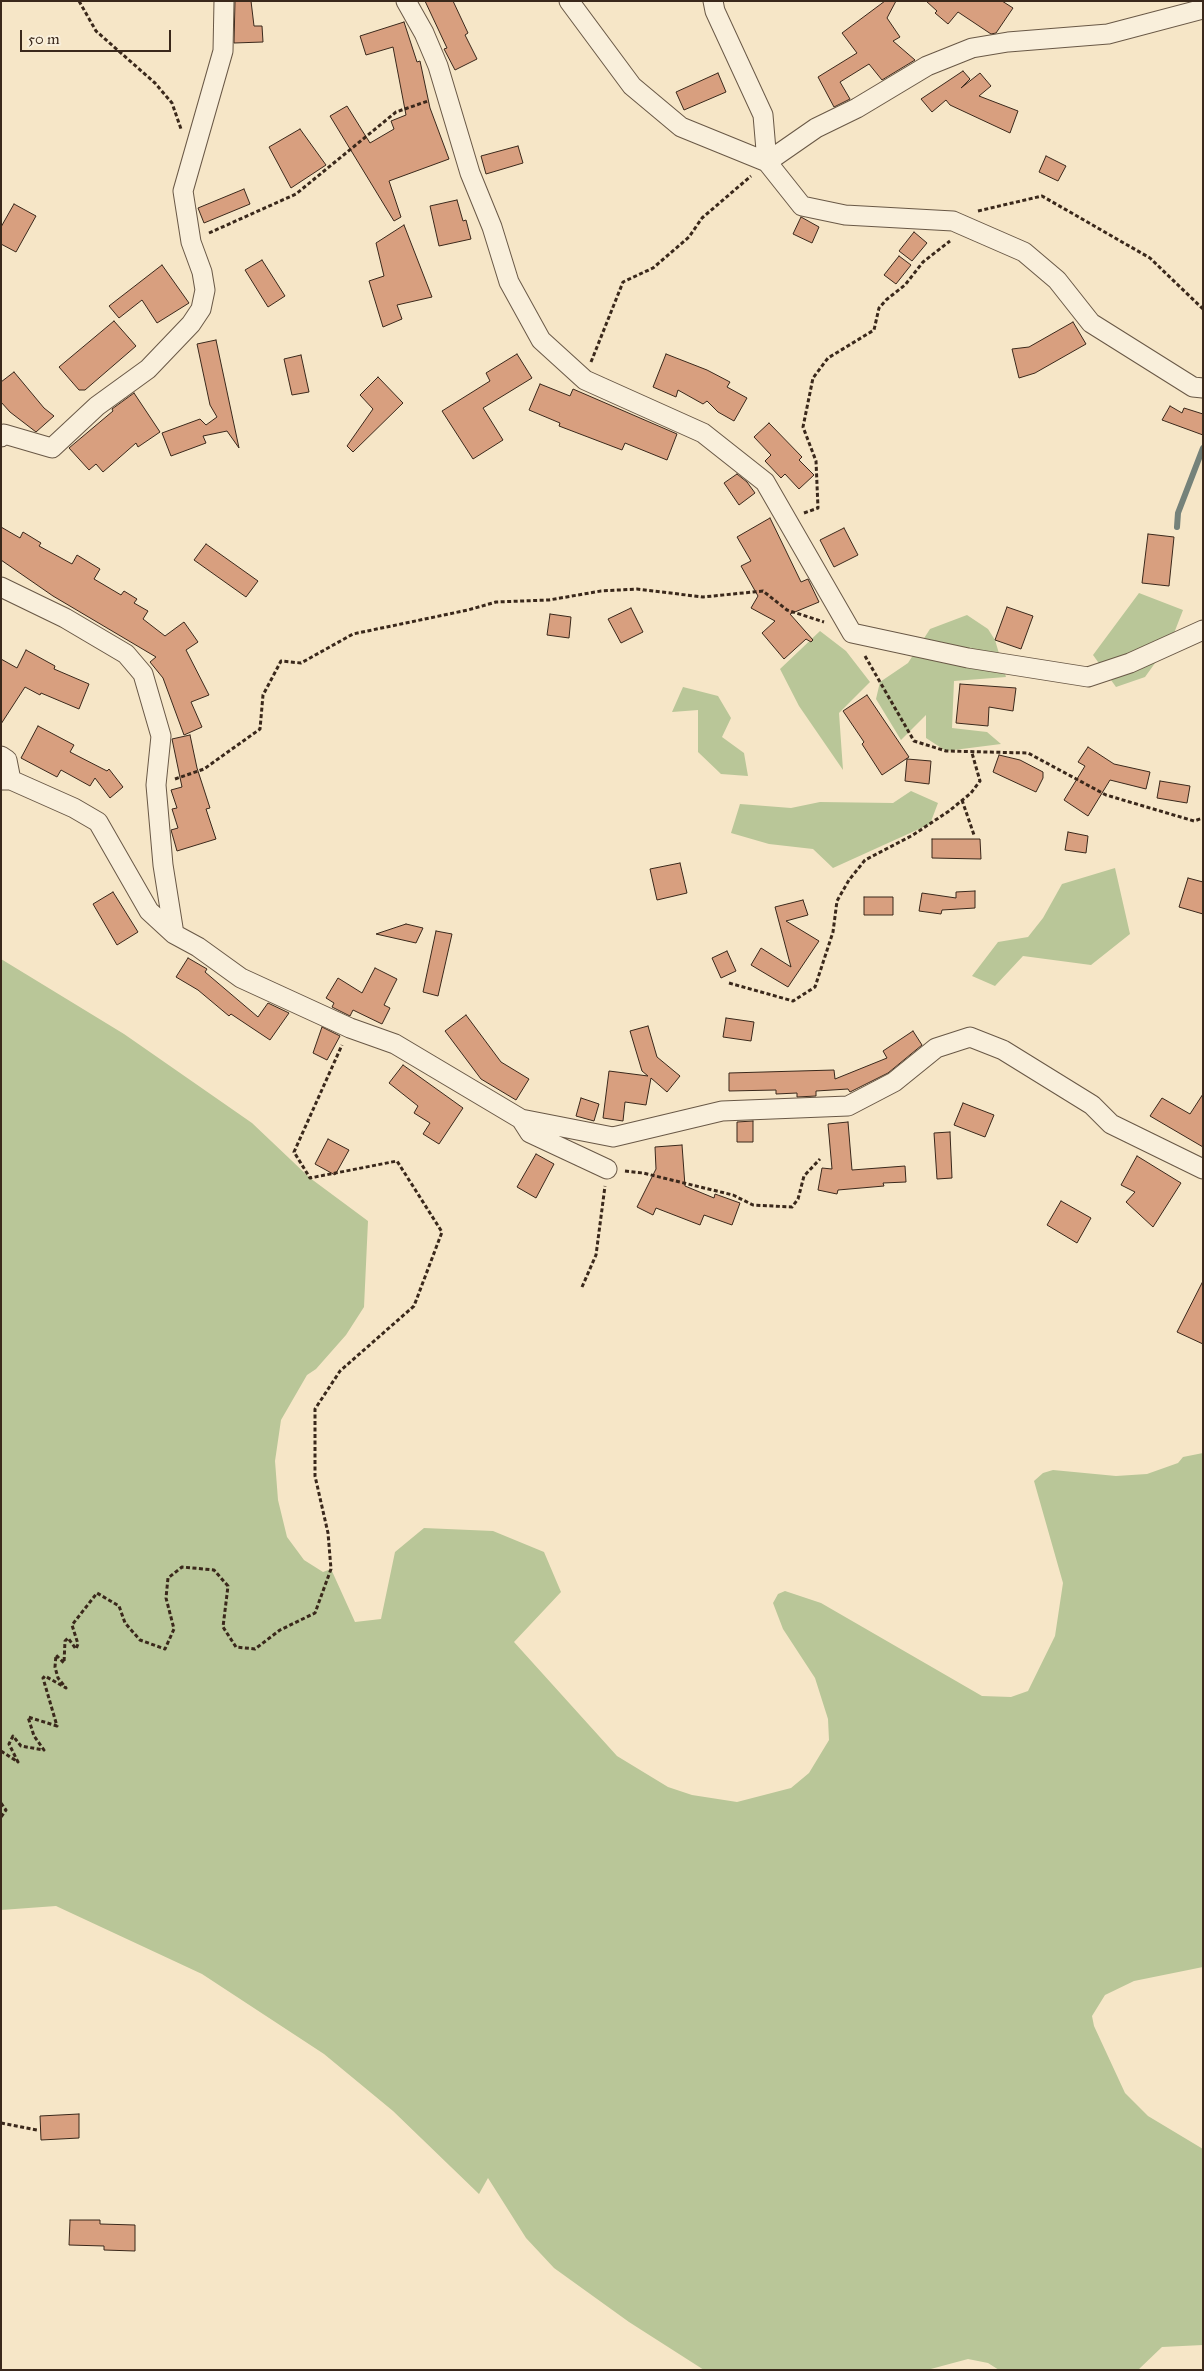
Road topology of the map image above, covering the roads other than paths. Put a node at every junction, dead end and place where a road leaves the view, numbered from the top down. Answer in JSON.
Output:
{"nodes":[{"id":1,"x":224,"y":1,"type":"edge"},
{"id":2,"x":406,"y":1,"type":"edge"},
{"id":3,"x":569,"y":1,"type":"edge"},
{"id":4,"x":713,"y":1,"type":"edge"},
{"id":5,"x":1203,"y":10,"type":"edge"},
{"id":6,"x":767,"y":162,"type":"junction"},
{"id":7,"x":1203,"y":388,"type":"edge"},
{"id":8,"x":1,"y":437,"type":"edge"},
{"id":9,"x":1,"y":587,"type":"edge"},
{"id":10,"x":1203,"y":630,"type":"edge"},
{"id":11,"x":1,"y":756,"type":"edge"},
{"id":12,"x":6,"y":780,"type":"edge"},
{"id":13,"x":174,"y":934,"type":"junction"},
{"id":14,"x":521,"y":1119,"type":"junction"},
{"id":15,"x":607,"y":1169,"type":"road end"},
{"id":16,"x":1203,"y":1169,"type":"edge"}],
"edges":[{"from":1,"to":8,"type":"street"},
{"from":2,"to":10,"type":"street"},
{"from":3,"to":6,"type":"street"},
{"from":4,"to":6,"type":"street"},
{"from":5,"to":6,"type":"street"},
{"from":6,"to":7,"type":"street"},
{"from":9,"to":13,"type":"street"},
{"from":11,"to":12,"type":"street"},
{"from":12,"to":13,"type":"street"},
{"from":13,"to":14,"type":"street"},
{"from":14,"to":15,"type":"street"},
{"from":14,"to":16,"type":"street"}]}
